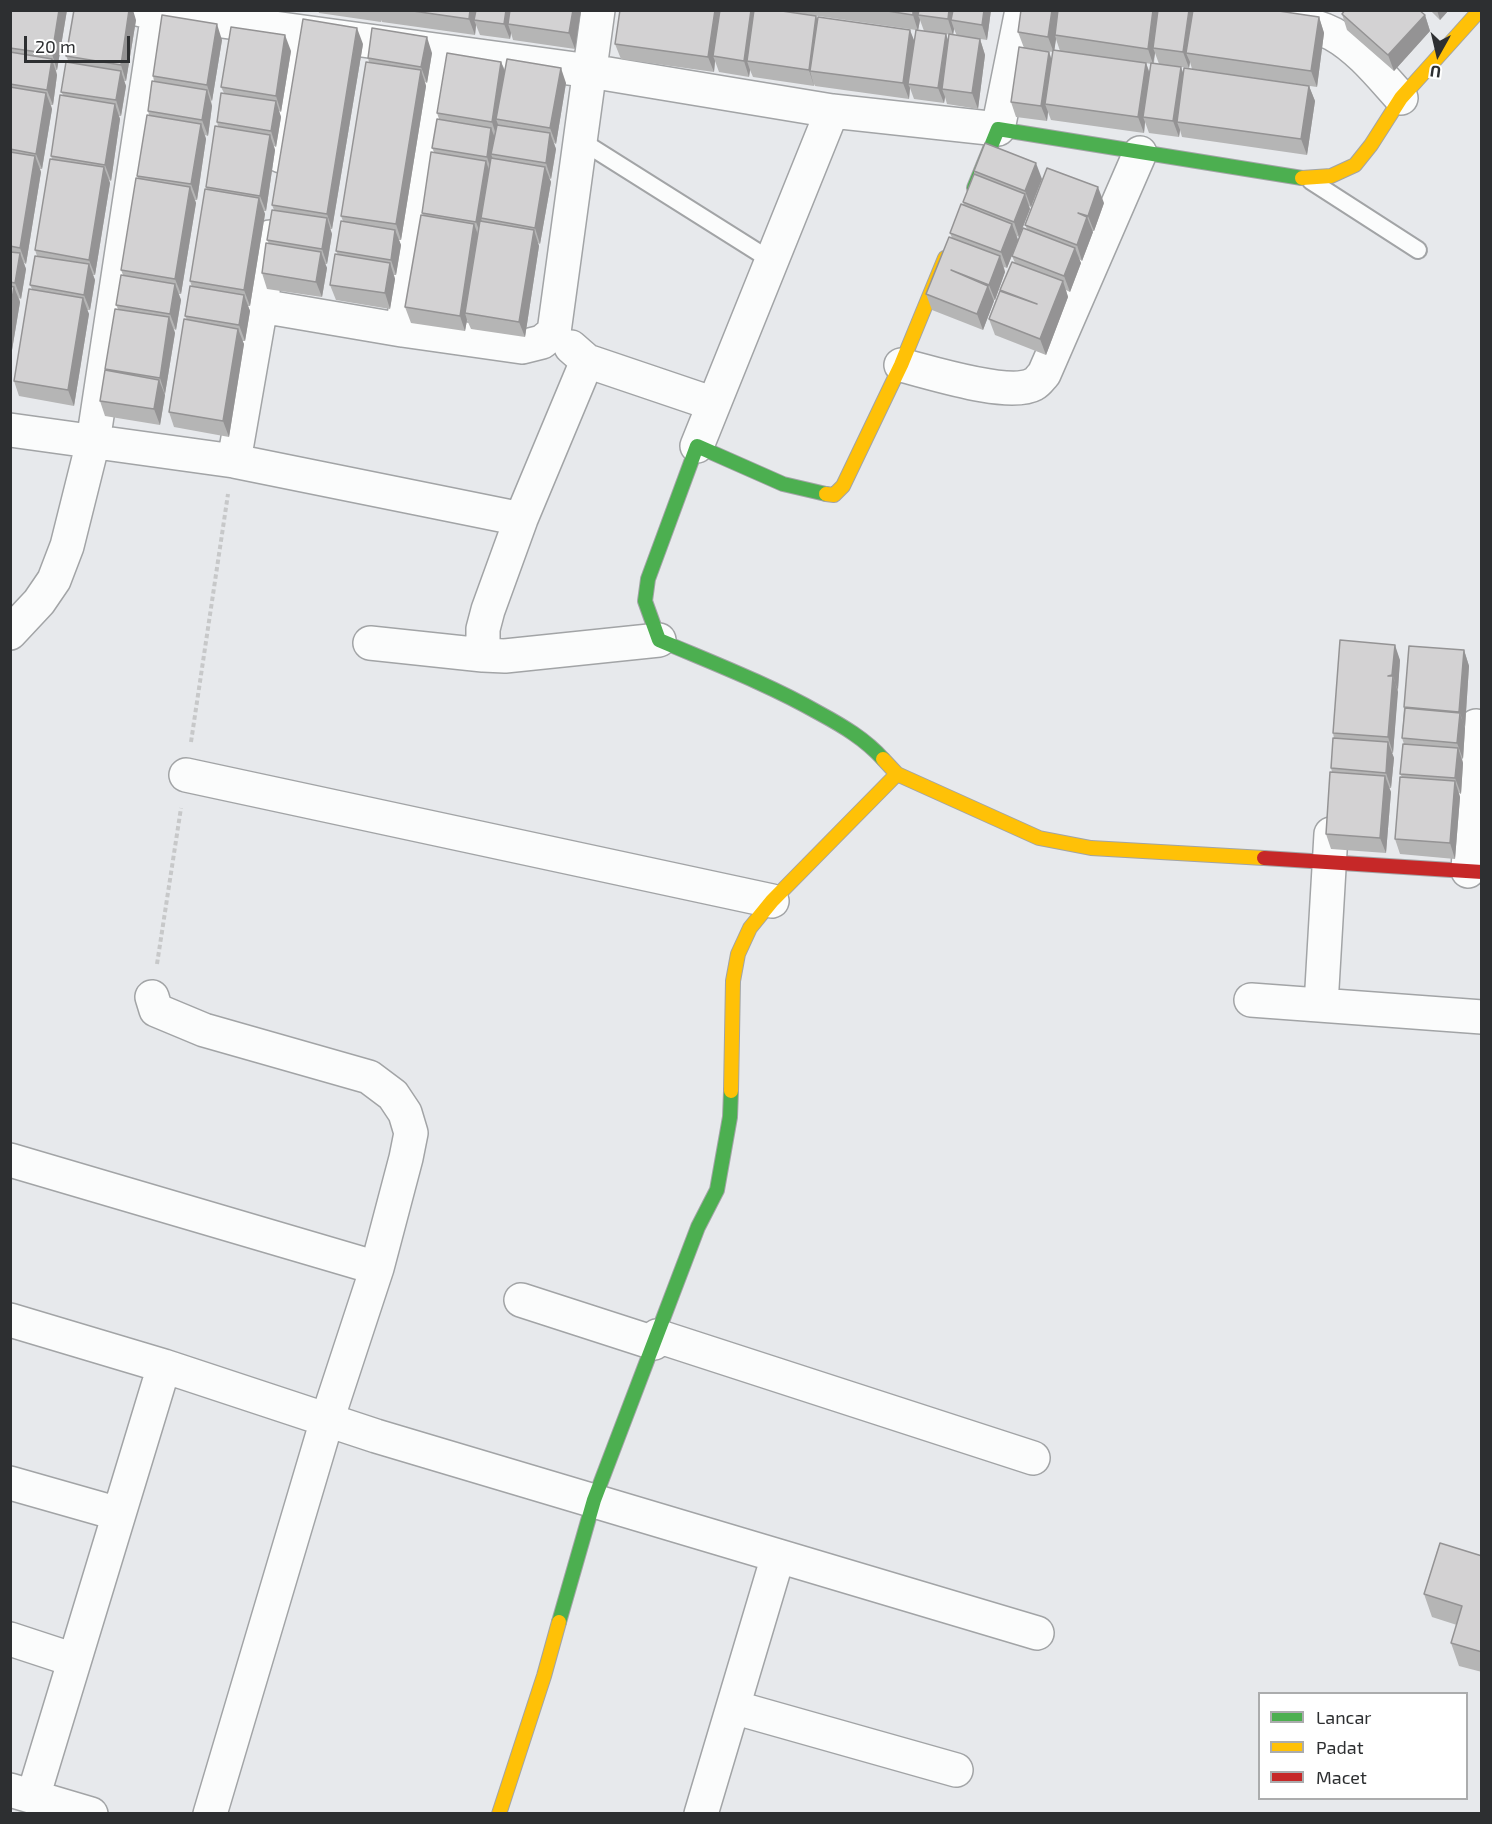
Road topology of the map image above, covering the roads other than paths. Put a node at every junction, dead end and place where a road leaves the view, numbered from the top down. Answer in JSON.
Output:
{"nodes":[{"id":1,"x":598,"y":10,"type":"edge"},
{"id":2,"x":1022,"y":10,"type":"edge"},
{"id":3,"x":1210,"y":10,"type":"edge"},
{"id":4,"x":1480,"y":10,"type":"edge"},
{"id":5,"x":149,"y":12,"type":"edge"},
{"id":6,"x":298,"y":32,"type":"junction"},
{"id":7,"x":444,"y":52,"type":"junction"},
{"id":8,"x":590,"y":71,"type":"junction"},
{"id":9,"x":1401,"y":98,"type":"junction"},
{"id":10,"x":832,"y":111,"type":"junction"},
{"id":11,"x":998,"y":129,"type":"junction"},
{"id":12,"x":580,"y":140,"type":"junction"},
{"id":13,"x":1140,"y":153,"type":"junction"},
{"id":14,"x":1307,"y":178,"type":"junction"},
{"id":15,"x":967,"y":204,"type":"edge"},
{"id":16,"x":950,"y":247,"type":"edge"},
{"id":17,"x":1418,"y":250,"type":"dead end"},
{"id":18,"x":772,"y":261,"type":"junction"},
{"id":19,"x":261,"y":306,"type":"junction"},
{"id":20,"x":402,"y":330,"type":"junction"},
{"id":21,"x":554,"y":332,"type":"junction"},
{"id":22,"x":587,"y":361,"type":"junction"},
{"id":23,"x":901,"y":365,"type":"junction"},
{"id":24,"x":714,"y":404,"type":"junction"},
{"id":25,"x":10,"y":430,"type":"edge"},
{"id":26,"x":93,"y":442,"type":"junction"},
{"id":27,"x":698,"y":446,"type":"junction"},
{"id":28,"x":234,"y":460,"type":"junction"},
{"id":29,"x":521,"y":519,"type":"junction"},
{"id":30,"x":10,"y":633,"type":"edge"},
{"id":31,"x":659,"y":640,"type":"junction"},
{"id":32,"x":370,"y":643,"type":"dead end"},
{"id":33,"x":483,"y":655,"type":"junction"},
{"id":34,"x":1476,"y":726,"type":"dead end"},
{"id":35,"x":897,"y":774,"type":"junction"},
{"id":36,"x":186,"y":775,"type":"road end"},
{"id":37,"x":1334,"y":803,"type":"edge"},
{"id":38,"x":1330,"y":861,"type":"junction"},
{"id":39,"x":1475,"y":872,"type":"edge"},
{"id":40,"x":772,"y":901,"type":"junction"},
{"id":41,"x":152,"y":997,"type":"road end"},
{"id":42,"x":1251,"y":1000,"type":"dead end"},
{"id":43,"x":1321,"y":1005,"type":"junction"},
{"id":44,"x":1482,"y":1017,"type":"edge"},
{"id":45,"x":10,"y":1160,"type":"edge"},
{"id":46,"x":377,"y":1268,"type":"junction"},
{"id":47,"x":521,"y":1300,"type":"dead end"},
{"id":48,"x":10,"y":1320,"type":"edge"},
{"id":49,"x":656,"y":1339,"type":"junction"},
{"id":50,"x":164,"y":1366,"type":"junction"},
{"id":51,"x":327,"y":1420,"type":"junction"},
{"id":52,"x":1033,"y":1458,"type":"dead end"},
{"id":53,"x":10,"y":1483,"type":"edge"},
{"id":54,"x":594,"y":1500,"type":"junction"},
{"id":55,"x":119,"y":1514,"type":"junction"},
{"id":56,"x":778,"y":1556,"type":"junction"},
{"id":57,"x":1037,"y":1633,"type":"dead end"},
{"id":58,"x":10,"y":1639,"type":"edge"},
{"id":59,"x":75,"y":1660,"type":"junction"},
{"id":60,"x":733,"y":1707,"type":"junction"},
{"id":61,"x":956,"y":1770,"type":"dead end"},
{"id":62,"x":22,"y":1794,"type":"edge"},
{"id":63,"x":91,"y":1814,"type":"edge"},
{"id":64,"x":210,"y":1814,"type":"edge"},
{"id":65,"x":499,"y":1814,"type":"edge"},
{"id":66,"x":701,"y":1814,"type":"edge"}],
"edges":[{"from":1,"to":8,"type":"street"},
{"from":2,"to":11,"type":"street"},
{"from":3,"to":9,"type":"street"},
{"from":4,"to":9,"type":"street"},
{"from":5,"to":6,"type":"street"},
{"from":5,"to":26,"type":"street"},
{"from":6,"to":7,"type":"street"},
{"from":6,"to":19,"type":"street"},
{"from":7,"to":8,"type":"street"},
{"from":7,"to":20,"type":"street"},
{"from":8,"to":10,"type":"street"},
{"from":8,"to":12,"type":"street"},
{"from":9,"to":14,"type":"street"},
{"from":10,"to":11,"type":"street"},
{"from":10,"to":18,"type":"street"},
{"from":11,"to":13,"type":"street"},
{"from":11,"to":15,"type":"street"},
{"from":12,"to":18,"type":"lane"},
{"from":12,"to":21,"type":"street"},
{"from":13,"to":14,"type":"street"},
{"from":13,"to":23,"type":"street"},
{"from":14,"to":17,"type":"lane"},
{"from":16,"to":23,"type":"street"},
{"from":18,"to":24,"type":"street"},
{"from":19,"to":20,"type":"street"},
{"from":19,"to":28,"type":"street"},
{"from":20,"to":21,"type":"street"},
{"from":21,"to":22,"type":"street"},
{"from":22,"to":24,"type":"street"},
{"from":22,"to":29,"type":"street"},
{"from":23,"to":27,"type":"street"},
{"from":24,"to":27,"type":"street"},
{"from":25,"to":26,"type":"street"},
{"from":26,"to":28,"type":"street"},
{"from":26,"to":30,"type":"street"},
{"from":27,"to":31,"type":"street"},
{"from":28,"to":29,"type":"street"},
{"from":29,"to":33,"type":"street"},
{"from":31,"to":33,"type":"street"},
{"from":31,"to":35,"type":"street"},
{"from":32,"to":33,"type":"street"},
{"from":34,"to":39,"type":"street"},
{"from":35,"to":38,"type":"street"},
{"from":35,"to":40,"type":"street"},
{"from":36,"to":40,"type":"street"},
{"from":37,"to":38,"type":"street"},
{"from":38,"to":39,"type":"street"},
{"from":38,"to":43,"type":"street"},
{"from":40,"to":49,"type":"street"},
{"from":41,"to":46,"type":"street"},
{"from":42,"to":43,"type":"street"},
{"from":43,"to":44,"type":"street"},
{"from":45,"to":46,"type":"street"},
{"from":46,"to":51,"type":"street"},
{"from":47,"to":49,"type":"street"},
{"from":48,"to":50,"type":"street"},
{"from":49,"to":52,"type":"street"},
{"from":49,"to":54,"type":"street"},
{"from":50,"to":51,"type":"street"},
{"from":50,"to":55,"type":"street"},
{"from":51,"to":54,"type":"street"},
{"from":51,"to":64,"type":"street"},
{"from":53,"to":55,"type":"street"},
{"from":54,"to":56,"type":"street"},
{"from":54,"to":65,"type":"street"},
{"from":55,"to":59,"type":"street"},
{"from":56,"to":57,"type":"street"},
{"from":56,"to":60,"type":"street"},
{"from":58,"to":59,"type":"street"},
{"from":59,"to":62,"type":"street"},
{"from":60,"to":61,"type":"street"},
{"from":60,"to":66,"type":"street"},
{"from":62,"to":63,"type":"street"}]}
